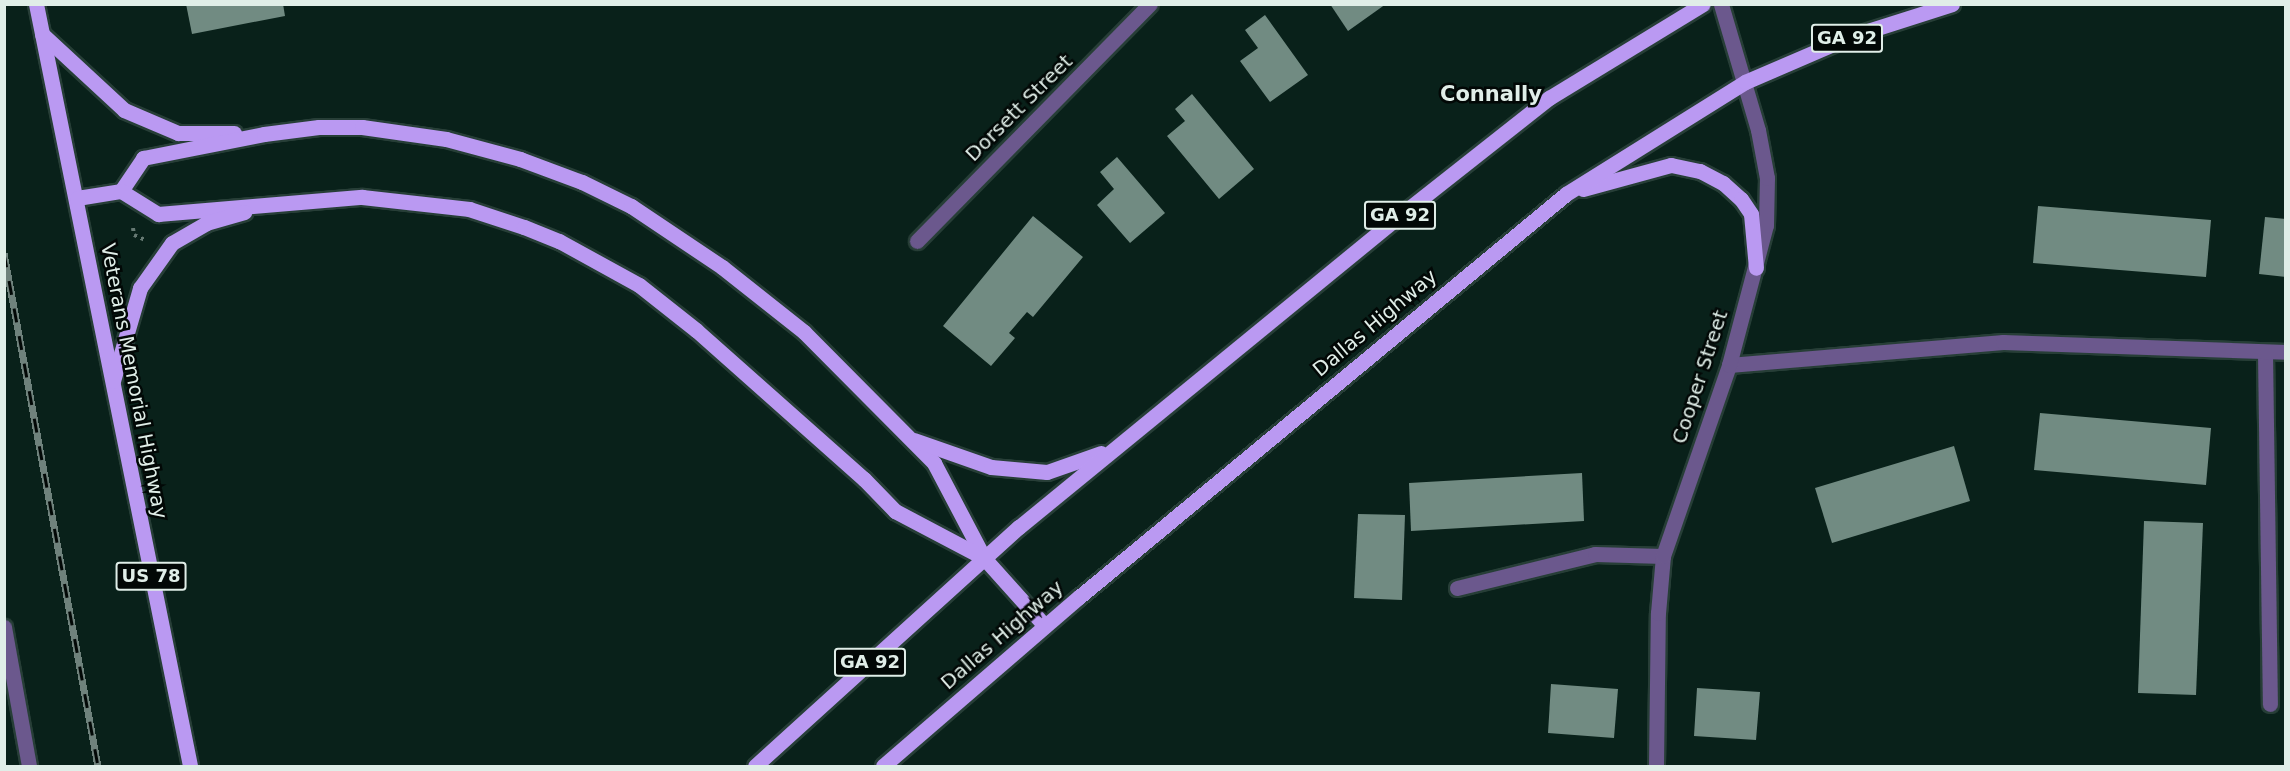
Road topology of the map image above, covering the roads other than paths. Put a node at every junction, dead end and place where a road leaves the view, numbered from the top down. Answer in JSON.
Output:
{"nodes":[{"id":1,"x":36,"y":4,"type":"edge"},
{"id":2,"x":1150,"y":4,"type":"edge"},
{"id":3,"x":1703,"y":4,"type":"edge"},
{"id":4,"x":1721,"y":4,"type":"edge"},
{"id":5,"x":1952,"y":4,"type":"edge"},
{"id":6,"x":42,"y":34,"type":"junction"},
{"id":7,"x":1746,"y":82,"type":"junction"},
{"id":8,"x":264,"y":134,"type":"junction"},
{"id":9,"x":121,"y":191,"type":"junction"},
{"id":10,"x":1566,"y":194,"type":"junction"},
{"id":11,"x":77,"y":198,"type":"junction"},
{"id":12,"x":281,"y":202,"type":"junction"},
{"id":13,"x":917,"y":241,"type":"dead end"},
{"id":14,"x":1756,"y":268,"type":"junction"},
{"id":15,"x":2286,"y":352,"type":"edge"},
{"id":16,"x":2265,"y":353,"type":"junction"},
{"id":17,"x":1729,"y":365,"type":"junction"},
{"id":18,"x":112,"y":385,"type":"junction"},
{"id":19,"x":911,"y":439,"type":"junction"},
{"id":20,"x":1113,"y":449,"type":"junction"},
{"id":21,"x":1663,"y":556,"type":"junction"},
{"id":22,"x":984,"y":558,"type":"junction"},
{"id":23,"x":1457,"y":588,"type":"dead end"},
{"id":24,"x":1046,"y":626,"type":"junction"},
{"id":25,"x":4,"y":627,"type":"edge"},
{"id":26,"x":2270,"y":704,"type":"dead end"},
{"id":27,"x":29,"y":766,"type":"edge"},
{"id":28,"x":190,"y":766,"type":"edge"},
{"id":29,"x":755,"y":766,"type":"edge"},
{"id":30,"x":883,"y":766,"type":"edge"},
{"id":31,"x":1656,"y":766,"type":"edge"}],
"edges":[{"from":1,"to":6,"type":"main road","name":"Veterans Memorial Highway","number":"US 78"},
{"from":2,"to":13,"type":"street","name":"Dorsett Street"},
{"from":3,"to":20,"type":"main road","number":"GA 92"},
{"from":4,"to":7,"type":"street","name":"Cooper Street"},
{"from":5,"to":7,"type":"main road","name":"Dallas Highway","number":"GA 92"},
{"from":6,"to":8,"type":"main road"},
{"from":6,"to":11,"type":"main road","name":"Veterans Memorial Highway","number":"US 78"},
{"from":7,"to":10,"type":"main road","name":"Dallas Highway","number":"GA 92"},
{"from":7,"to":14,"type":"street","name":"Cooper Street"},
{"from":8,"to":9,"type":"main road"},
{"from":8,"to":19,"type":"main road"},
{"from":9,"to":11,"type":"main road"},
{"from":9,"to":12,"type":"main road"},
{"from":10,"to":14,"type":"main road"},
{"from":10,"to":24,"type":"main road","name":"Dallas Highway","number":"GA 92"},
{"from":11,"to":18,"type":"main road","name":"Veterans Memorial Highway","number":"US 78"},
{"from":12,"to":18,"type":"main road"},
{"from":12,"to":22,"type":"main road"},
{"from":14,"to":17,"type":"street","name":"Cooper Street"},
{"from":15,"to":16,"type":"street"},
{"from":16,"to":17,"type":"street"},
{"from":16,"to":26,"type":"street"},
{"from":17,"to":21,"type":"street","name":"Cooper Street"},
{"from":18,"to":28,"type":"main road","name":"Veterans Memorial Highway","number":"US 78"},
{"from":19,"to":20,"type":"main road"},
{"from":19,"to":22,"type":"main road"},
{"from":20,"to":22,"type":"main road","number":"GA 92"},
{"from":21,"to":23,"type":"street"},
{"from":21,"to":31,"type":"street","name":"Cooper Street"},
{"from":22,"to":24,"type":"main road"},
{"from":22,"to":29,"type":"main road","number":"GA 92"},
{"from":24,"to":30,"type":"main road","name":"Dallas Highway","number":"GA 92"},
{"from":25,"to":27,"type":"street"}]}
